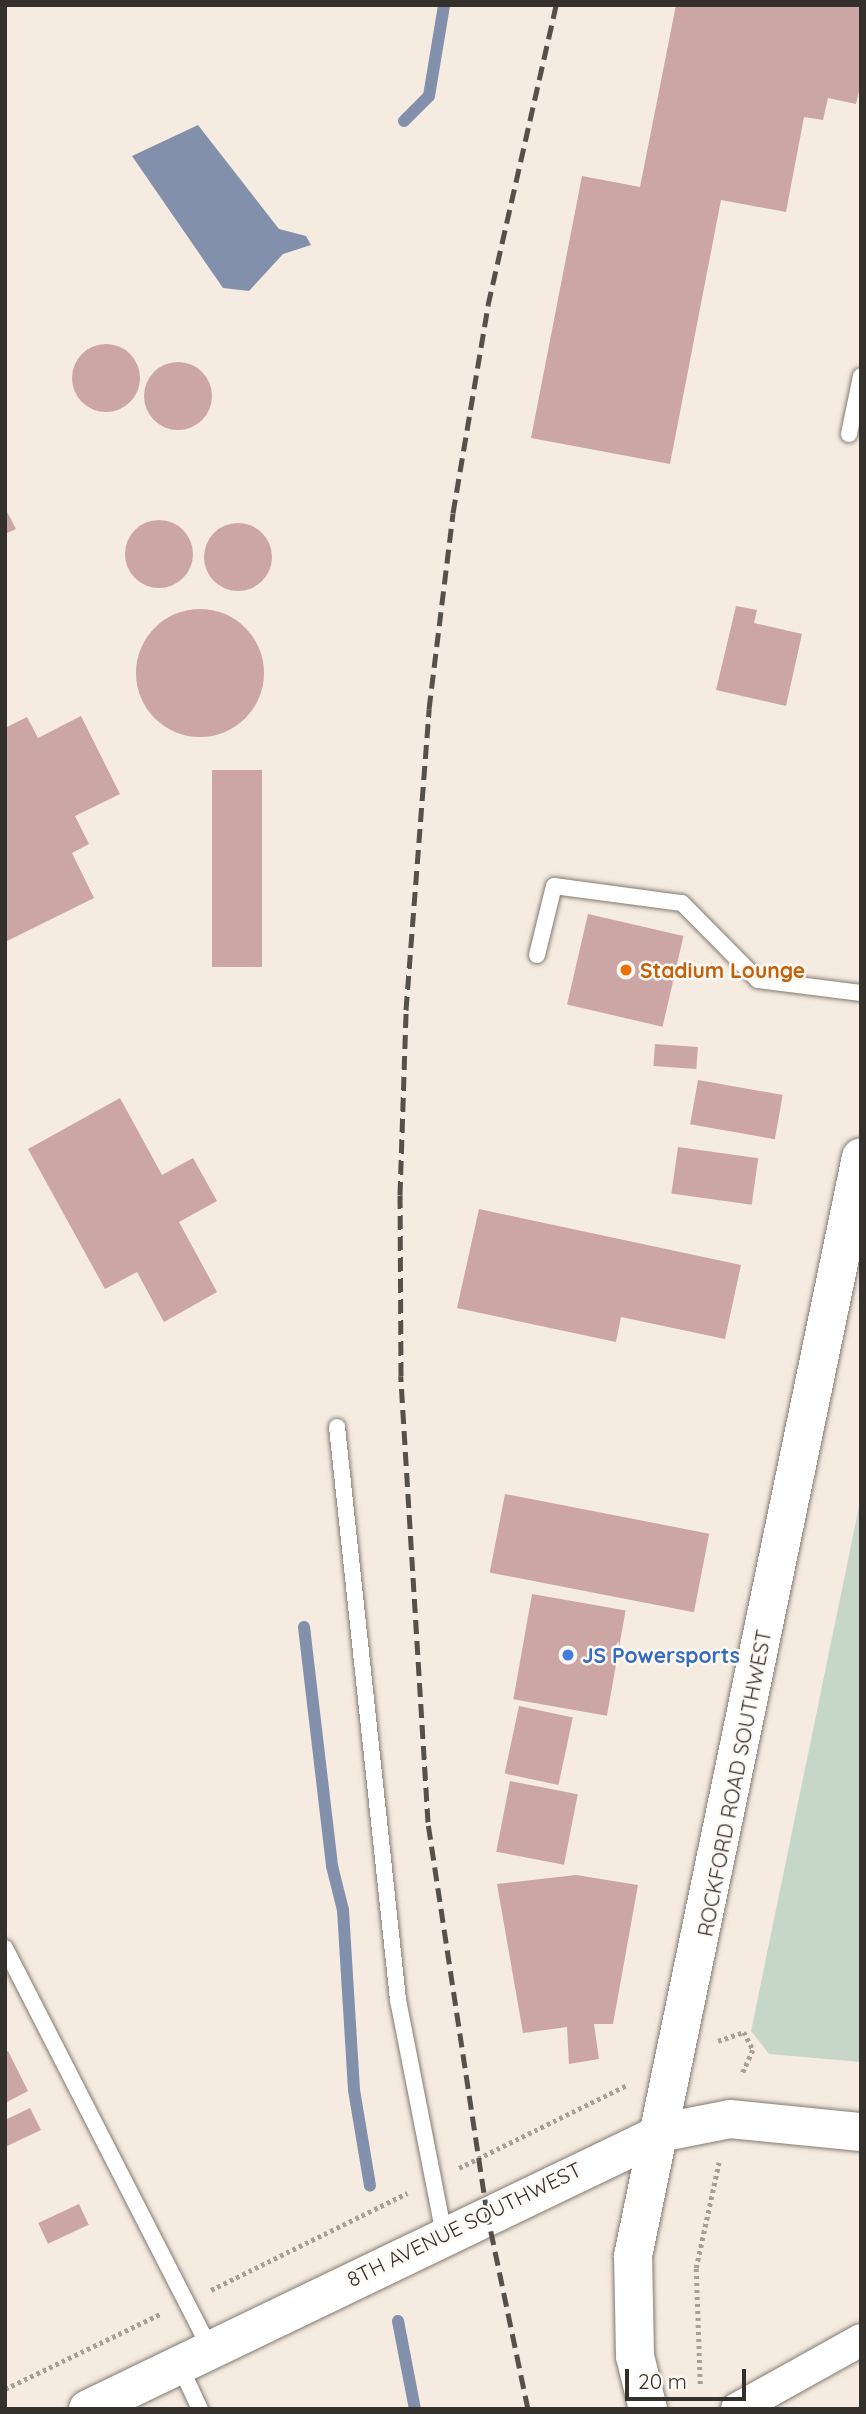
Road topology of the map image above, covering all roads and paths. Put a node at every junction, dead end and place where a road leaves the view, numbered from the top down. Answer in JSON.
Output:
{"nodes":[{"id":1,"x":861,"y":376,"type":"edge"},
{"id":2,"x":849,"y":434,"type":"dead end"},
{"id":3,"x":537,"y":956,"type":"dead end"},
{"id":4,"x":861,"y":993,"type":"edge"},
{"id":5,"x":861,"y":1157,"type":"edge"},
{"id":6,"x":337,"y":1427,"type":"dead end"},
{"id":7,"x":5,"y":1948,"type":"edge"},
{"id":8,"x":717,"y":2041,"type":"dead end"},
{"id":9,"x":742,"y":2075,"type":"dead end"},
{"id":10,"x":635,"y":2080,"type":"dead end"},
{"id":11,"x":664,"y":2132,"type":"junction"},
{"id":12,"x":861,"y":2132,"type":"edge"},
{"id":13,"x":719,"y":2162,"type":"dead end"},
{"id":14,"x":433,"y":2180,"type":"junction"},
{"id":15,"x":444,"y":2234,"type":"junction"},
{"id":16,"x":186,"y":2302,"type":"junction"},
{"id":17,"x":861,"y":2340,"type":"edge"},
{"id":18,"x":194,"y":2357,"type":"junction"},
{"id":19,"x":700,"y":2384,"type":"dead end"},
{"id":20,"x":5,"y":2389,"type":"edge"},
{"id":21,"x":88,"y":2409,"type":"edge"},
{"id":22,"x":200,"y":2409,"type":"edge"},
{"id":23,"x":648,"y":2409,"type":"edge"},
{"id":24,"x":737,"y":2409,"type":"edge"}],
"edges":[{"from":1,"to":2,"type":"lane"},
{"from":3,"to":4,"type":"lane"},
{"from":5,"to":11,"type":"street","name":"ROCKFORD ROAD SOUTHWEST"},
{"from":6,"to":14,"type":"lane"},
{"from":7,"to":16,"type":"lane"},
{"from":8,"to":9,"type":"path"},
{"from":10,"to":14,"type":"path"},
{"from":11,"to":12,"type":"street","name":"8TH AVENUE SOUTHWEST"},
{"from":11,"to":15,"type":"street","name":"8TH AVENUE SOUTHWEST"},
{"from":11,"to":23,"type":"street","name":"ROCKFORD ROAD SOUTHWEST"},
{"from":13,"to":19,"type":"path"},
{"from":14,"to":15,"type":"lane"},
{"from":14,"to":16,"type":"path"},
{"from":15,"to":18,"type":"street","name":"8TH AVENUE SOUTHWEST"},
{"from":16,"to":18,"type":"lane"},
{"from":16,"to":20,"type":"path"},
{"from":17,"to":24,"type":"street"},
{"from":18,"to":21,"type":"street","name":"8TH AVENUE SOUTHWEST"},
{"from":18,"to":22,"type":"lane"}]}
